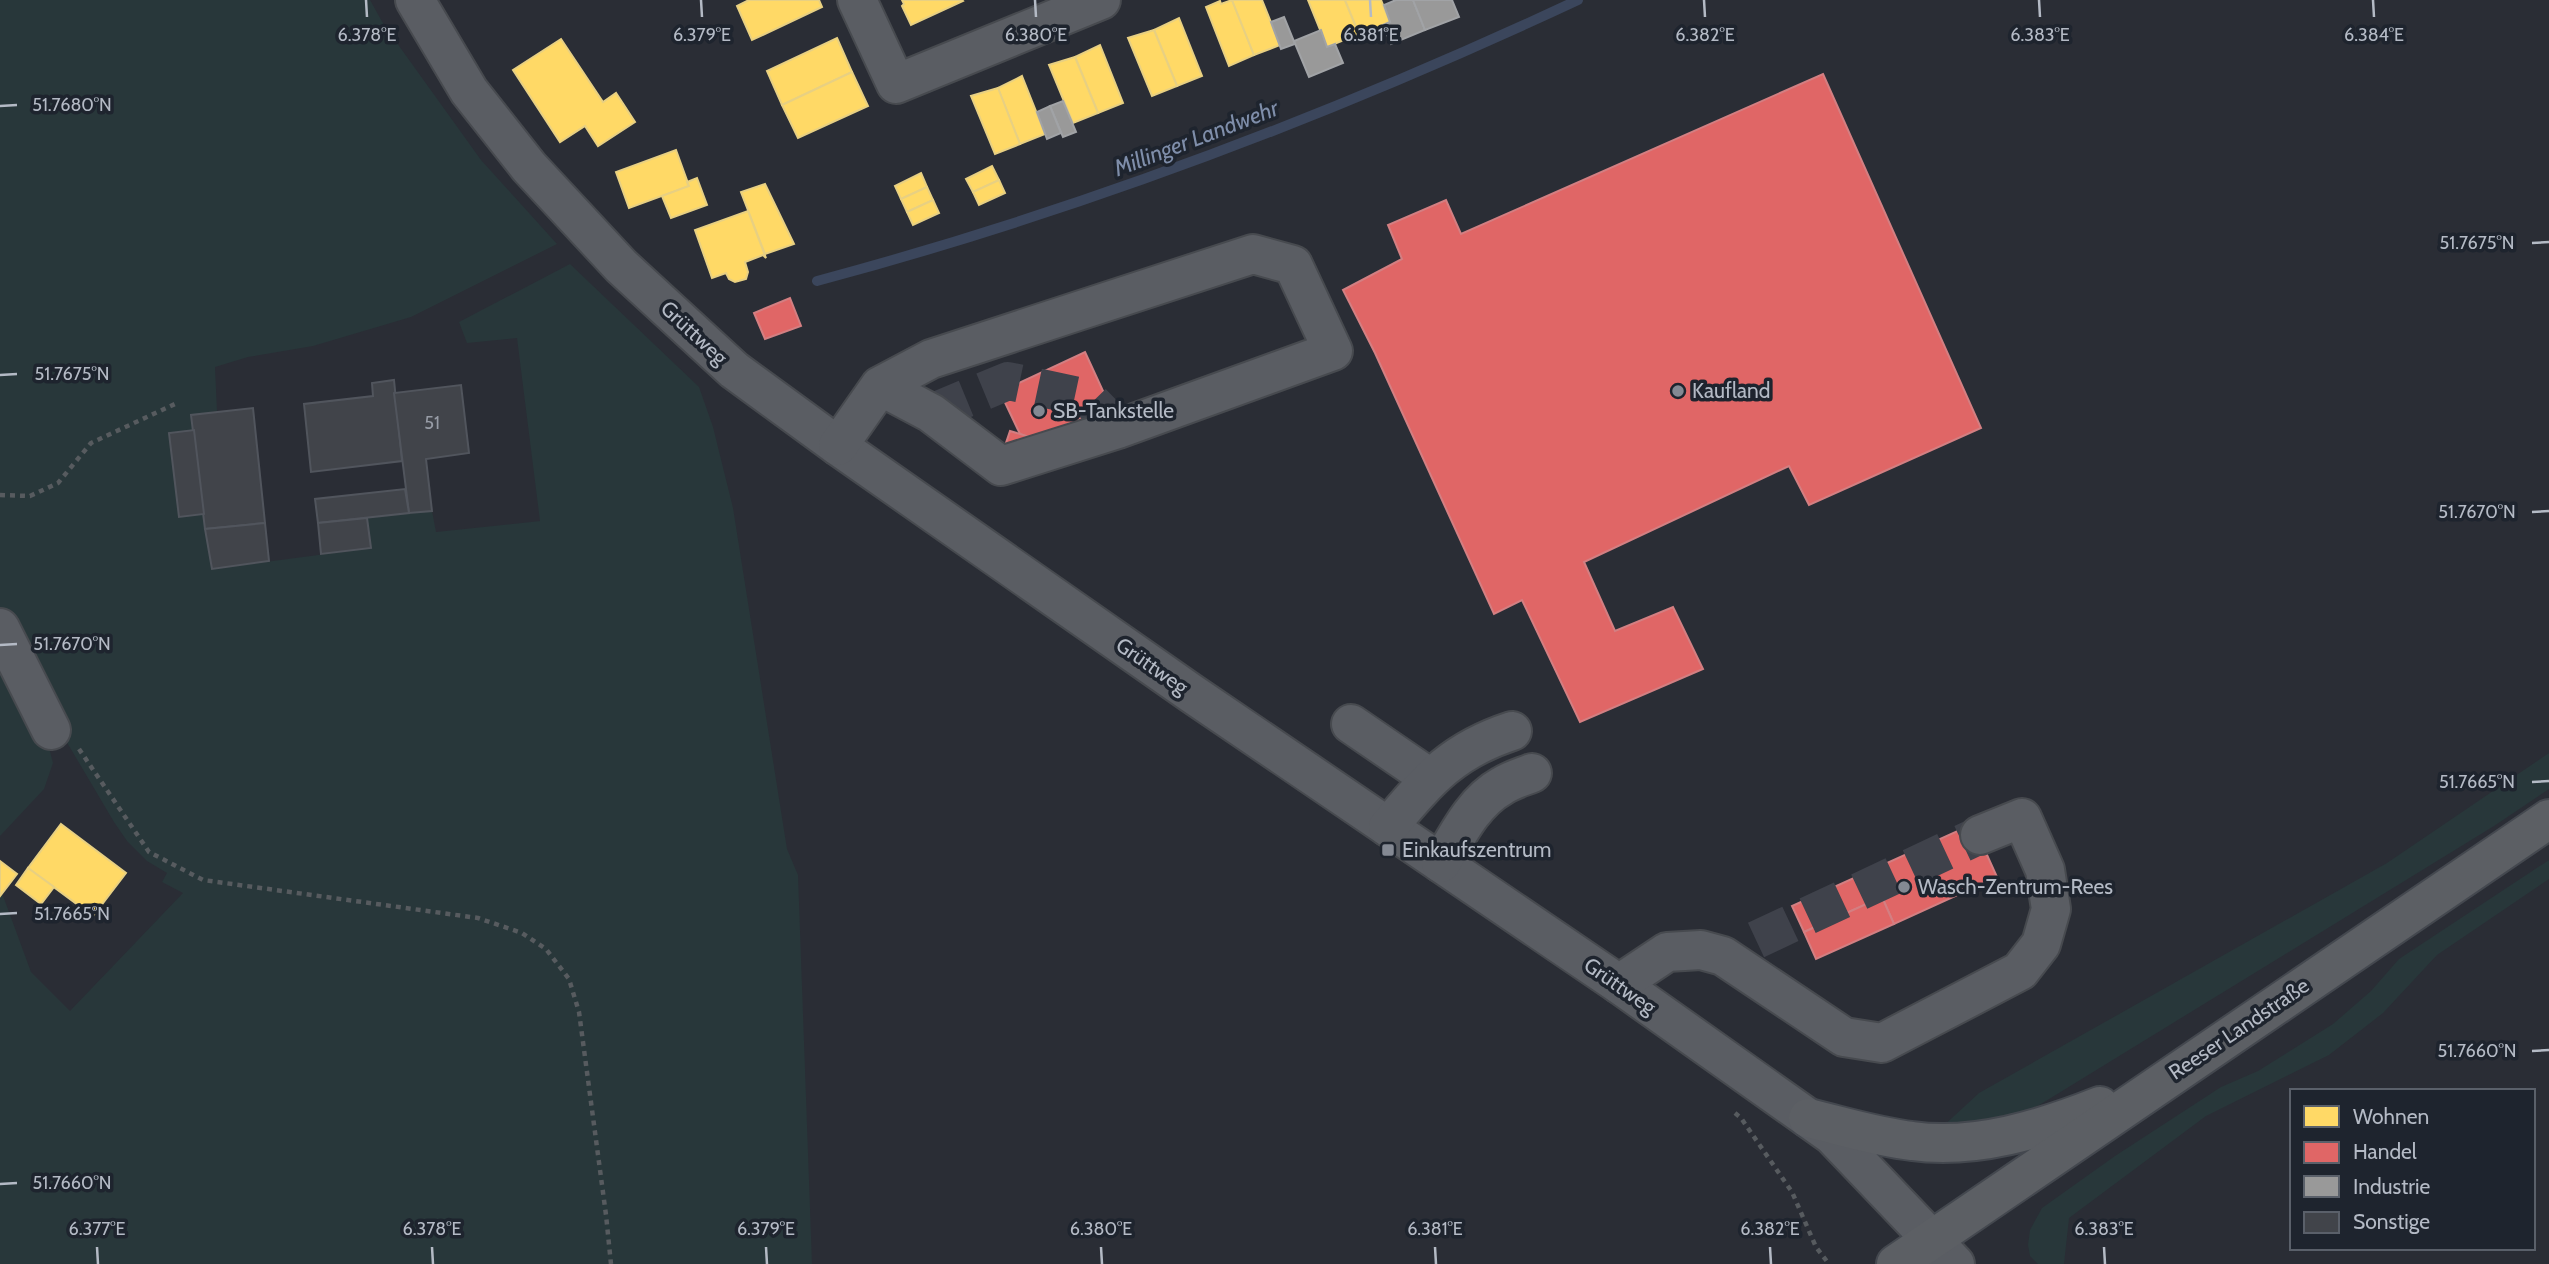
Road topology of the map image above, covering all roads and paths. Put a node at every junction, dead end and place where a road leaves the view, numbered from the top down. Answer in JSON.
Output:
{"nodes":[{"id":1,"x":415,"y":0,"type":"edge"},
{"id":2,"x":857,"y":0,"type":"edge"},
{"id":3,"x":1101,"y":0,"type":"edge"},
{"id":4,"x":880,"y":386,"type":"junction"},
{"id":5,"x":177,"y":403,"type":"dead end"},
{"id":6,"x":838,"y":446,"type":"junction"},
{"id":7,"x":0,"y":495,"type":"edge"},
{"id":8,"x":0,"y":628,"type":"edge"},
{"id":9,"x":1351,"y":724,"type":"dead end"},
{"id":10,"x":1511,"y":731,"type":"dead end"},
{"id":11,"x":63,"y":735,"type":"joint"},
{"id":12,"x":1532,"y":773,"type":"dead end"},
{"id":13,"x":1430,"y":778,"type":"junction"},
{"id":14,"x":2549,"y":820,"type":"edge"},
{"id":15,"x":1388,"y":827,"type":"junction"},
{"id":16,"x":1980,"y":835,"type":"tunnel mouth"},
{"id":17,"x":1441,"y":863,"type":"junction"},
{"id":18,"x":1619,"y":984,"type":"junction"},
{"id":19,"x":2163,"y":1081,"type":"junction"},
{"id":20,"x":1730,"y":1110,"type":"dead end"},
{"id":21,"x":1808,"y":1118,"type":"junction"},
{"id":22,"x":1942,"y":1252,"type":"edge"},
{"id":23,"x":611,"y":1264,"type":"edge"},
{"id":24,"x":1829,"y":1264,"type":"edge"},
{"id":25,"x":1896,"y":1264,"type":"edge"}],
"edges":[{"from":1,"to":6,"type":"street","name":"Grüttweg"},
{"from":2,"to":3,"type":"street"},
{"from":4,"to":4,"type":"street"},
{"from":4,"to":6,"type":"street"},
{"from":5,"to":7,"type":"path"},
{"from":6,"to":15,"type":"street","name":"Grüttweg"},
{"from":8,"to":11,"type":"street"},
{"from":9,"to":13,"type":"street"},
{"from":10,"to":13,"type":"street"},
{"from":11,"to":23,"type":"path"},
{"from":12,"to":17,"type":"street"},
{"from":13,"to":15,"type":"street"},
{"from":14,"to":19,"type":"main road","name":"Reeser Landstraße"},
{"from":15,"to":17,"type":"street","name":"Grüttweg"},
{"from":16,"to":18,"type":"street"},
{"from":17,"to":18,"type":"street","name":"Grüttweg"},
{"from":18,"to":21,"type":"street","name":"Grüttweg"},
{"from":19,"to":21,"type":"main road"},
{"from":19,"to":22,"type":"main road","name":"Reeser Landstraße"},
{"from":20,"to":24,"type":"path"},
{"from":21,"to":22,"type":"street","name":"Grüttweg"},
{"from":22,"to":25,"type":"main road","name":"Reeser Landstraße"}]}
